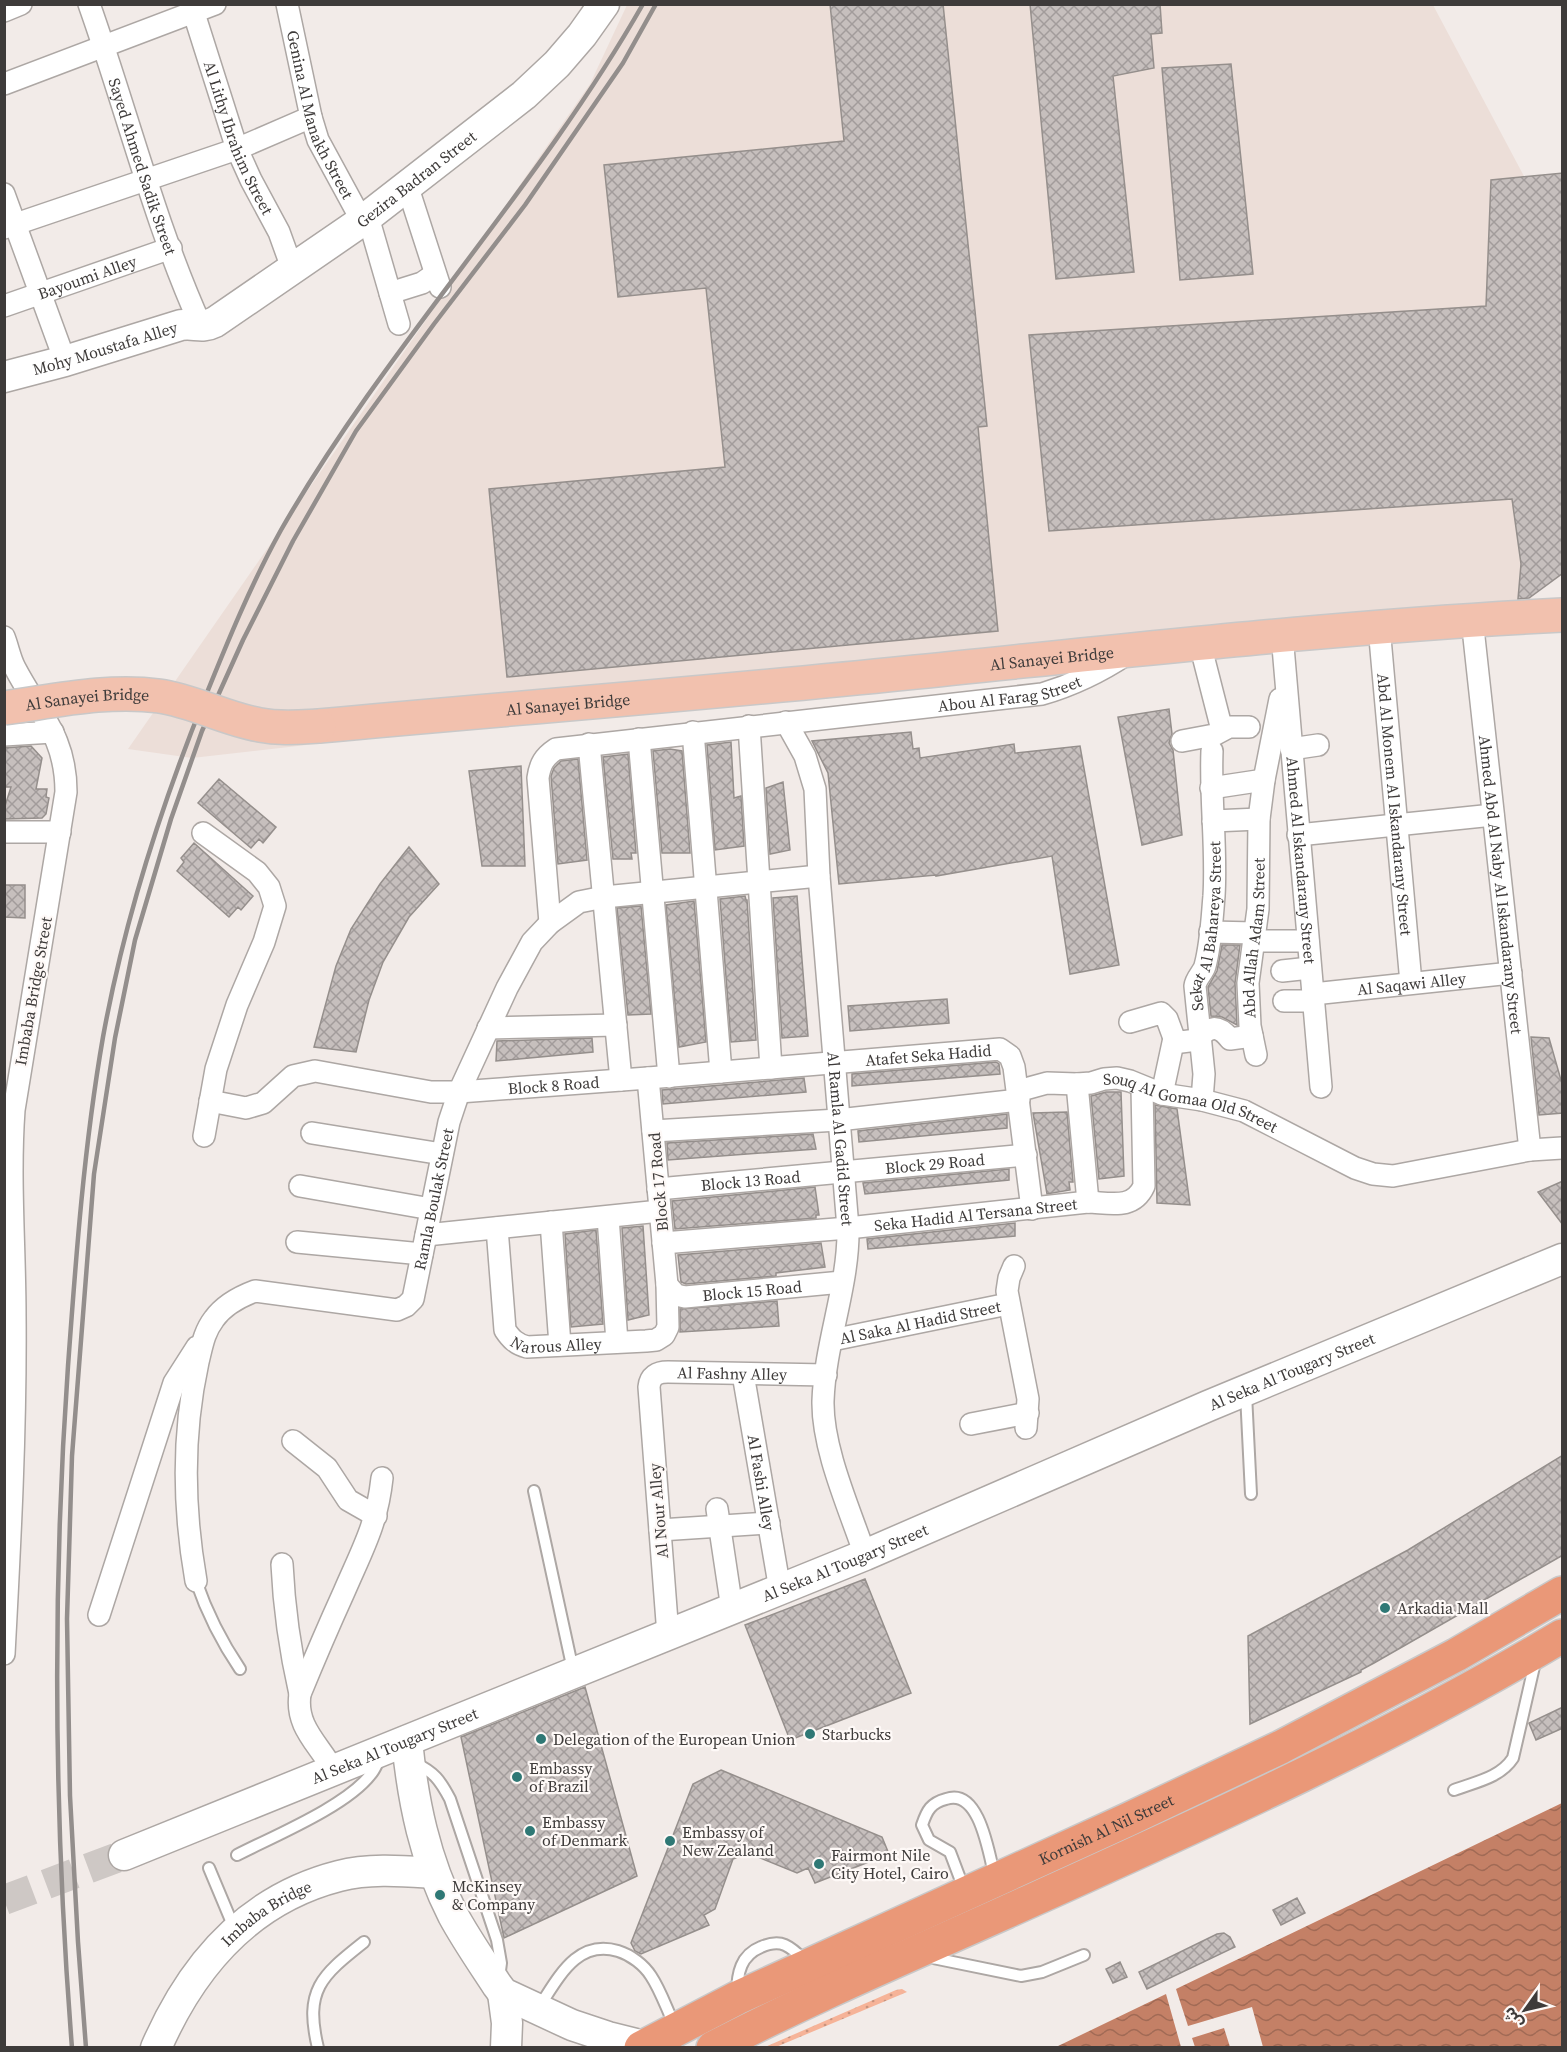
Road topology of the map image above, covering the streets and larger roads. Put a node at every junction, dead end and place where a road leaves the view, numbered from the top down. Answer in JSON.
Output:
{"nodes":[{"id":1,"x":21,"y":4,"type":"edge"},
{"id":2,"x":88,"y":4,"type":"edge"},
{"id":3,"x":215,"y":4,"type":"edge"},
{"id":4,"x":287,"y":4,"type":"edge"},
{"id":5,"x":604,"y":4,"type":"edge"},
{"id":6,"x":193,"y":8,"type":"edge"},
{"id":7,"x":4,"y":11,"type":"edge"},
{"id":8,"x":104,"y":47,"type":"junction"},
{"id":9,"x":4,"y":84,"type":"edge"},
{"id":10,"x":311,"y":117,"type":"junction"},
{"id":11,"x":237,"y":149,"type":"junction"},
{"id":12,"x":146,"y":179,"type":"junction"},
{"id":13,"x":407,"y":185,"type":"junction"},
{"id":14,"x":4,"y":194,"type":"edge"},
{"id":15,"x":365,"y":219,"type":"junction"},
{"id":16,"x":10,"y":226,"type":"edge"},
{"id":17,"x":171,"y":248,"type":"junction"},
{"id":18,"x":292,"y":268,"type":"junction"},
{"id":19,"x":40,"y":293,"type":"junction"},
{"id":20,"x":390,"y":293,"type":"junction"},
{"id":21,"x":4,"y":306,"type":"edge"},
{"id":22,"x":399,"y":324,"type":"dead end"},
{"id":23,"x":203,"y":326,"type":"junction"},
{"id":24,"x":64,"y":362,"type":"junction"},
{"id":25,"x":4,"y":377,"type":"edge"},
{"id":26,"x":1563,"y":615,"type":"edge"},
{"id":27,"x":1472,"y":619,"type":"junction"},
{"id":28,"x":1379,"y":627,"type":"junction"},
{"id":29,"x":1282,"y":635,"type":"junction"},
{"id":30,"x":4,"y":637,"type":"edge"},
{"id":31,"x":1200,"y":644,"type":"junction"},
{"id":32,"x":1135,"y":649,"type":"junction"},
{"id":33,"x":9,"y":666,"type":"edge"},
{"id":34,"x":1285,"y":682,"type":"junction"},
{"id":35,"x":4,"y":708,"type":"edge"},
{"id":36,"x":786,"y":722,"type":"junction"},
{"id":37,"x":749,"y":726,"type":"junction"},
{"id":38,"x":1249,"y":727,"type":"dead end"},
{"id":39,"x":1222,"y":730,"type":"junction"},
{"id":40,"x":53,"y":732,"type":"junction"},
{"id":41,"x":693,"y":732,"type":"junction"},
{"id":42,"x":4,"y":735,"type":"edge"},
{"id":43,"x":639,"y":739,"type":"junction"},
{"id":44,"x":1182,"y":741,"type":"dead end"},
{"id":45,"x":589,"y":744,"type":"junction"},
{"id":46,"x":1318,"y":746,"type":"dead end"},
{"id":47,"x":1291,"y":750,"type":"junction"},
{"id":48,"x":1212,"y":752,"type":"dead end"},
{"id":49,"x":1264,"y":780,"type":"junction"},
{"id":50,"x":1211,"y":788,"type":"junction"},
{"id":51,"x":1493,"y":815,"type":"junction"},
{"id":52,"x":1259,"y":819,"type":"junction"},
{"id":53,"x":1213,"y":821,"type":"junction"},
{"id":54,"x":1396,"y":825,"type":"junction"},
{"id":55,"x":4,"y":832,"type":"edge"},
{"id":56,"x":60,"y":832,"type":"junction"},
{"id":57,"x":203,"y":833,"type":"dead end"},
{"id":58,"x":1298,"y":835,"type":"junction"},
{"id":59,"x":819,"y":876,"type":"junction"},
{"id":60,"x":759,"y":882,"type":"junction"},
{"id":61,"x":706,"y":887,"type":"junction"},
{"id":62,"x":652,"y":892,"type":"junction"},
{"id":63,"x":604,"y":897,"type":"junction"},
{"id":64,"x":550,"y":922,"type":"junction"},
{"id":65,"x":1210,"y":932,"type":"junction"},
{"id":66,"x":1255,"y":937,"type":"junction"},
{"id":67,"x":1308,"y":941,"type":"junction"},
{"id":68,"x":1310,"y":968,"type":"junction"},
{"id":69,"x":1282,"y":970,"type":"dead end"},
{"id":70,"x":1511,"y":973,"type":"junction"},
{"id":71,"x":1411,"y":983,"type":"junction"},
{"id":72,"x":1313,"y":997,"type":"junction"},
{"id":73,"x":1284,"y":1001,"type":"dead end"},
{"id":74,"x":1130,"y":1022,"type":"dead end"},
{"id":75,"x":616,"y":1025,"type":"junction"},
{"id":76,"x":488,"y":1028,"type":"junction"},
{"id":77,"x":1200,"y":1037,"type":"junction"},
{"id":78,"x":1174,"y":1038,"type":"junction"},
{"id":79,"x":834,"y":1063,"type":"junction"},
{"id":80,"x":771,"y":1068,"type":"junction"},
{"id":81,"x":721,"y":1072,"type":"junction"},
{"id":82,"x":659,"y":1077,"type":"junction"},
{"id":83,"x":621,"y":1080,"type":"junction"},
{"id":84,"x":1077,"y":1084,"type":"junction"},
{"id":85,"x":1321,"y":1087,"type":"dead end"},
{"id":86,"x":1152,"y":1090,"type":"junction"},
{"id":87,"x":459,"y":1092,"type":"junction"},
{"id":88,"x":1018,"y":1096,"type":"junction"},
{"id":89,"x":1202,"y":1100,"type":"junction"},
{"id":90,"x":210,"y":1101,"type":"junction"},
{"id":91,"x":838,"y":1120,"type":"junction"},
{"id":92,"x":653,"y":1131,"type":"junction"},
{"id":93,"x":312,"y":1133,"type":"dead end"},
{"id":94,"x":8,"y":1135,"type":"edge"},
{"id":95,"x":204,"y":1136,"type":"dead end"},
{"id":96,"x":1563,"y":1148,"type":"edge"},
{"id":97,"x":1530,"y":1150,"type":"junction"},
{"id":98,"x":441,"y":1154,"type":"junction"},
{"id":99,"x":1026,"y":1155,"type":"junction"},
{"id":100,"x":843,"y":1173,"type":"junction"},
{"id":101,"x":300,"y":1186,"type":"dead end"},
{"id":102,"x":658,"y":1189,"type":"junction"},
{"id":103,"x":1088,"y":1202,"type":"junction"},
{"id":104,"x":431,"y":1209,"type":"junction"},
{"id":105,"x":1032,"y":1209,"type":"junction"},
{"id":106,"x":660,"y":1211,"type":"junction"},
{"id":107,"x":608,"y":1217,"type":"junction"},
{"id":108,"x":551,"y":1222,"type":"junction"},
{"id":109,"x":9,"y":1225,"type":"edge"},
{"id":110,"x":497,"y":1228,"type":"junction"},
{"id":111,"x":848,"y":1228,"type":"junction"},
{"id":112,"x":297,"y":1242,"type":"dead end"},
{"id":113,"x":663,"y":1244,"type":"junction"},
{"id":114,"x":424,"y":1245,"type":"junction"},
{"id":115,"x":1563,"y":1259,"type":"edge"},
{"id":116,"x":1014,"y":1266,"type":"dead end"},
{"id":117,"x":9,"y":1279,"type":"edge"},
{"id":118,"x":842,"y":1282,"type":"junction"},
{"id":119,"x":667,"y":1285,"type":"junction"},
{"id":120,"x":1008,"y":1304,"type":"junction"},
{"id":121,"x":10,"y":1318,"type":"edge"},
{"id":122,"x":205,"y":1334,"type":"junction"},
{"id":123,"x":832,"y":1340,"type":"junction"},
{"id":124,"x":617,"y":1342,"type":"junction"},
{"id":125,"x":560,"y":1345,"type":"junction"},
{"id":126,"x":743,"y":1374,"type":"junction"},
{"id":127,"x":826,"y":1375,"type":"junction"},
{"id":128,"x":649,"y":1387,"type":"joint"},
{"id":129,"x":971,"y":1424,"type":"dead end"},
{"id":130,"x":293,"y":1441,"type":"dead end"},
{"id":131,"x":382,"y":1478,"type":"dead end"},
{"id":132,"x":376,"y":1516,"type":"junction"},
{"id":133,"x":718,"y":1517,"type":"junction"},
{"id":134,"x":769,"y":1523,"type":"junction"},
{"id":135,"x":660,"y":1530,"type":"junction"},
{"id":136,"x":7,"y":1542,"type":"edge"},
{"id":137,"x":866,"y":1556,"type":"junction"},
{"id":138,"x":282,"y":1564,"type":"dead end"},
{"id":139,"x":196,"y":1581,"type":"road end"},
{"id":140,"x":780,"y":1590,"type":"junction"},
{"id":141,"x":1563,"y":1593,"type":"edge"},
{"id":142,"x":732,"y":1609,"type":"junction"},
{"id":143,"x":99,"y":1615,"type":"dead end"},
{"id":144,"x":668,"y":1635,"type":"junction"},
{"id":145,"x":1550,"y":1644,"type":"edge"},
{"id":146,"x":4,"y":1654,"type":"edge"},
{"id":147,"x":300,"y":1694,"type":"junction"},
{"id":148,"x":400,"y":1750,"type":"junction"},
{"id":149,"x":333,"y":1770,"type":"junction"},
{"id":150,"x":124,"y":1855,"type":"tunnel mouth"},
{"id":151,"x":434,"y":1873,"type":"junction"},
{"id":152,"x":500,"y":1989,"type":"junction"},
{"id":153,"x":643,"y":2047,"type":"edge"},
{"id":154,"x":156,"y":2048,"type":"edge"},
{"id":155,"x":506,"y":2048,"type":"edge"},
{"id":156,"x":713,"y":2048,"type":"edge"}],
"edges":[{"from":1,"to":7,"type":"street"},
{"from":2,"to":8,"type":"street","name":"Sayed Ahmed Sadik Street"},
{"from":3,"to":6,"type":"street"},
{"from":4,"to":10,"type":"street","name":"Genina Al Manakh Street"},
{"from":5,"to":13,"type":"street","name":"Gezira Badran Street"},
{"from":6,"to":8,"type":"street"},
{"from":6,"to":11,"type":"street","name":"Al Lithy Ibrahim Street"},
{"from":8,"to":9,"type":"street"},
{"from":8,"to":12,"type":"street","name":"Sayed Ahmed Sadik Street"},
{"from":10,"to":11,"type":"street"},
{"from":10,"to":15,"type":"street","name":"Genina Al Manakh Street"},
{"from":11,"to":12,"type":"street"},
{"from":11,"to":18,"type":"street","name":"Al Lithy Ibrahim Street"},
{"from":12,"to":16,"type":"street"},
{"from":12,"to":17,"type":"street","name":"Sayed Ahmed Sadik Street"},
{"from":13,"to":15,"type":"street","name":"Gezira Badran Street"},
{"from":13,"to":20,"type":"street"},
{"from":14,"to":16,"type":"street"},
{"from":15,"to":18,"type":"street","name":"Gezira Badran Street"},
{"from":15,"to":20,"type":"street","name":"Genina Al Manakh Street"},
{"from":16,"to":19,"type":"street"},
{"from":17,"to":19,"type":"street","name":"Bayoumi Alley"},
{"from":17,"to":23,"type":"street","name":"Sayed Ahmed Sadik Street"},
{"from":18,"to":23,"type":"street","name":"Gezira Badran Street"},
{"from":19,"to":21,"type":"street","name":"Bayoumi Alley"},
{"from":19,"to":24,"type":"street"},
{"from":20,"to":22,"type":"street","name":"Genina Al Manakh Street"},
{"from":23,"to":24,"type":"street","name":"Mohy Moustafa Alley"},
{"from":24,"to":25,"type":"street","name":"Mohy Moustafa Alley"},
{"from":26,"to":27,"type":"main road","name":"Abou Al Farag Street"},
{"from":27,"to":28,"type":"main road","name":"Abou Al Farag Street"},
{"from":27,"to":51,"type":"street","name":"Ahmed Abd Al Naby Al Iskandarany Street"},
{"from":28,"to":29,"type":"main road","name":"Abou Al Farag Street"},
{"from":28,"to":54,"type":"street","name":"Abd Al Monem Al Iskandarany Street"},
{"from":29,"to":31,"type":"main road","name":"Abou Al Farag Street"},
{"from":29,"to":34,"type":"street","name":"Ahmed Al Iskandarany Street"},
{"from":30,"to":33,"type":"street","name":"Imbaba Bridge Street"},
{"from":31,"to":32,"type":"main road","name":"Abou Al Farag Street"},
{"from":31,"to":39,"type":"street"},
{"from":32,"to":35,"type":"main road","name":"Al Sanayei Bridge","bridge":true},
{"from":32,"to":36,"type":"street","name":"Abou Al Farag Street"},
{"from":33,"to":40,"type":"street","name":"Imbaba Bridge Street"},
{"from":34,"to":47,"type":"street","name":"Ahmed Al Iskandarany Street"},
{"from":34,"to":49,"type":"street","name":"Abd Allah Adam Street"},
{"from":36,"to":37,"type":"street","name":"Abou Al Farag Street"},
{"from":36,"to":59,"type":"street","name":"Al Ramla Al Gadid Street"},
{"from":37,"to":41,"type":"street","name":"Abou Al Farag Street"},
{"from":37,"to":60,"type":"street"},
{"from":38,"to":39,"type":"street"},
{"from":39,"to":44,"type":"street"},
{"from":40,"to":42,"type":"street"},
{"from":40,"to":56,"type":"street","name":"Imbaba Bridge Street"},
{"from":41,"to":43,"type":"street","name":"Abou Al Farag Street"},
{"from":41,"to":61,"type":"street"},
{"from":43,"to":45,"type":"street","name":"Abou Al Farag Street"},
{"from":43,"to":62,"type":"street","name":"Block 17 Road"},
{"from":45,"to":63,"type":"street"},
{"from":45,"to":64,"type":"street","name":"Abou Al Farag Street"},
{"from":46,"to":47,"type":"street"},
{"from":47,"to":58,"type":"street","name":"Ahmed Al Iskandarany Street"},
{"from":48,"to":50,"type":"street","name":"Sekat Al Bahareya Street"},
{"from":49,"to":50,"type":"street"},
{"from":49,"to":52,"type":"street","name":"Abd Allah Adam Street"},
{"from":50,"to":53,"type":"street","name":"Sekat Al Bahareya Street"},
{"from":51,"to":54,"type":"street"},
{"from":51,"to":70,"type":"street","name":"Ahmed Abd Al Naby Al Iskandarany Street"},
{"from":52,"to":53,"type":"street"},
{"from":52,"to":66,"type":"street","name":"Abd Allah Adam Street"},
{"from":53,"to":65,"type":"street","name":"Sekat Al Bahareya Street"},
{"from":54,"to":58,"type":"street"},
{"from":54,"to":71,"type":"street","name":"Abd Al Monem Al Iskandarany Street"},
{"from":55,"to":56,"type":"street"},
{"from":56,"to":94,"type":"street","name":"Imbaba Bridge Street"},
{"from":57,"to":90,"type":"street"},
{"from":58,"to":67,"type":"street","name":"Ahmed Al Iskandarany Street"},
{"from":59,"to":60,"type":"street","name":"Ramla Boulak Street"},
{"from":59,"to":79,"type":"street","name":"Al Ramla Al Gadid Street"},
{"from":60,"to":61,"type":"street","name":"Ramla Boulak Street"},
{"from":60,"to":80,"type":"street"},
{"from":61,"to":62,"type":"street","name":"Ramla Boulak Street"},
{"from":61,"to":81,"type":"street"},
{"from":62,"to":63,"type":"street","name":"Ramla Boulak Street"},
{"from":62,"to":82,"type":"street","name":"Block 17 Road"},
{"from":63,"to":64,"type":"street","name":"Ramla Boulak Street"},
{"from":63,"to":75,"type":"street"},
{"from":64,"to":76,"type":"street","name":"Ramla Boulak Street"},
{"from":65,"to":66,"type":"street"},
{"from":65,"to":77,"type":"street","name":"Sekat Al Bahareya Street"},
{"from":66,"to":67,"type":"street"},
{"from":66,"to":77,"type":"street","name":"Abd Allah Adam Street"},
{"from":67,"to":68,"type":"street","name":"Ahmed Al Iskandarany Street"},
{"from":68,"to":69,"type":"street"},
{"from":68,"to":72,"type":"street","name":"Ahmed Al Iskandarany Street"},
{"from":70,"to":71,"type":"street","name":"Al Saqawi Alley"},
{"from":70,"to":97,"type":"street","name":"Ahmed Abd Al Naby Al Iskandarany Street"},
{"from":71,"to":72,"type":"street","name":"Al Saqawi Alley"},
{"from":72,"to":73,"type":"street","name":"Al Saqawi Alley"},
{"from":72,"to":85,"type":"street","name":"Ahmed Al Iskandarany Street"},
{"from":74,"to":78,"type":"street"},
{"from":75,"to":76,"type":"street"},
{"from":75,"to":83,"type":"street"},
{"from":76,"to":87,"type":"street","name":"Ramla Boulak Street"},
{"from":77,"to":78,"type":"street"},
{"from":77,"to":89,"type":"street","name":"Sekat Al Bahareya Street"},
{"from":78,"to":86,"type":"street","name":"Seka Hadid Al Tersana Street"},
{"from":79,"to":80,"type":"street","name":"Atafet Seka Hadid"},
{"from":79,"to":88,"type":"street","name":"Atafet Seka Hadid"},
{"from":79,"to":91,"type":"street","name":"Al Ramla Al Gadid Street"},
{"from":80,"to":81,"type":"street","name":"Block 8 Road"},
{"from":81,"to":82,"type":"street","name":"Block 8 Road"},
{"from":82,"to":83,"type":"street","name":"Block 8 Road"},
{"from":82,"to":92,"type":"street","name":"Block 17 Road"},
{"from":83,"to":87,"type":"street","name":"Block 8 Road"},
{"from":84,"to":86,"type":"street","name":"Souq Al Gomaa Old Street"},
{"from":84,"to":88,"type":"street","name":"Souq Al Gomaa Old Street"},
{"from":84,"to":103,"type":"street"},
{"from":86,"to":89,"type":"street","name":"Souq Al Gomaa Old Street"},
{"from":86,"to":103,"type":"street","name":"Seka Hadid Al Tersana Street"},
{"from":87,"to":90,"type":"street","name":"Block 8 Road"},
{"from":87,"to":98,"type":"street","name":"Ramla Boulak Street"},
{"from":88,"to":91,"type":"street","name":"Souq Al Gomaa Old Street"},
{"from":88,"to":99,"type":"street","name":"Atafet Seka Hadid"},
{"from":89,"to":97,"type":"street","name":"Souq Al Gomaa Old Street"},
{"from":90,"to":95,"type":"street"},
{"from":91,"to":92,"type":"street","name":"Souq Al Gomaa Old Street"},
{"from":91,"to":100,"type":"street","name":"Al Ramla Al Gadid Street"},
{"from":92,"to":102,"type":"street","name":"Block 17 Road"},
{"from":93,"to":98,"type":"street"},
{"from":94,"to":109,"type":"street","name":"Imbaba Bridge Street"},
{"from":96,"to":97,"type":"street"},
{"from":98,"to":104,"type":"street","name":"Ramla Boulak Street"},
{"from":99,"to":100,"type":"street","name":"Block 29 Road"},
{"from":99,"to":105,"type":"street","name":"Atafet Seka Hadid"},
{"from":100,"to":102,"type":"street","name":"Block 13 Road"},
{"from":100,"to":111,"type":"street","name":"Al Ramla Al Gadid Street"},
{"from":101,"to":104,"type":"street"},
{"from":102,"to":106,"type":"street","name":"Block 17 Road"},
{"from":103,"to":105,"type":"street","name":"Seka Hadid Al Tersana Street"},
{"from":104,"to":114,"type":"street","name":"Ramla Boulak Street"},
{"from":105,"to":111,"type":"street","name":"Seka Hadid Al Tersana Street"},
{"from":106,"to":107,"type":"street"},
{"from":106,"to":113,"type":"street","name":"Block 17 Road"},
{"from":107,"to":108,"type":"street"},
{"from":107,"to":124,"type":"street"},
{"from":108,"to":110,"type":"street"},
{"from":108,"to":125,"type":"street"},
{"from":109,"to":117,"type":"street","name":"Imbaba Bridge Street"},
{"from":110,"to":114,"type":"street"},
{"from":110,"to":125,"type":"street","name":"Narous Alley"},
{"from":111,"to":113,"type":"street","name":"Seka Hadid Al Tersana Street"},
{"from":111,"to":118,"type":"street","name":"Al Ramla Al Gadid Street"},
{"from":112,"to":114,"type":"street"},
{"from":113,"to":119,"type":"street","name":"Block 17 Road"},
{"from":114,"to":122,"type":"street","name":"Ramla Boulak Street"},
{"from":115,"to":137,"type":"street","name":"Al Seka Al Tougary Street"},
{"from":116,"to":120,"type":"street"},
{"from":117,"to":121,"type":"street","name":"Imbaba Bridge Street"},
{"from":118,"to":119,"type":"street","name":"Block 15 Road"},
{"from":118,"to":123,"type":"street","name":"Al Ramla Al Gadid Street"},
{"from":119,"to":124,"type":"street","name":"Narous Alley"},
{"from":120,"to":123,"type":"street","name":"Al Saka Al Hadid Street"},
{"from":120,"to":129,"type":"street"},
{"from":121,"to":136,"type":"street","name":"Imbaba Bridge Street"},
{"from":122,"to":139,"type":"street","name":"Ramla Boulak Street"},
{"from":122,"to":143,"type":"street"},
{"from":123,"to":127,"type":"street","name":"Al Ramla Al Gadid Street"},
{"from":124,"to":125,"type":"street","name":"Narous Alley"},
{"from":126,"to":127,"type":"street","name":"Al Fashny Alley"},
{"from":126,"to":128,"type":"street","name":"Al Fashny Alley"},
{"from":126,"to":134,"type":"street","name":"Al Fashi Alley"},
{"from":127,"to":137,"type":"street","name":"Al Ramla Al Gadid Street"},
{"from":128,"to":135,"type":"street","name":"Al Nour Alley"},
{"from":130,"to":132,"type":"street"},
{"from":131,"to":132,"type":"street"},
{"from":132,"to":147,"type":"street"},
{"from":133,"to":134,"type":"street"},
{"from":133,"to":135,"type":"street"},
{"from":133,"to":142,"type":"street"},
{"from":134,"to":140,"type":"street","name":"Al Fashi Alley"},
{"from":135,"to":144,"type":"street","name":"Al Nour Alley"},
{"from":136,"to":146,"type":"street","name":"Imbaba Bridge Street"},
{"from":137,"to":140,"type":"street","name":"Al Seka Al Tougary Street"},
{"from":138,"to":147,"type":"street"},
{"from":140,"to":142,"type":"street","name":"Al Seka Al Tougary Street"},
{"from":141,"to":153,"type":"highway","name":"Kornish Al Nil Street"},
{"from":142,"to":144,"type":"street","name":"Al Seka Al Tougary Street"},
{"from":144,"to":148,"type":"street","name":"Al Seka Al Tougary Street"},
{"from":145,"to":156,"type":"highway","name":"Kornish Al Nil Street"},
{"from":147,"to":149,"type":"street"},
{"from":148,"to":149,"type":"street","name":"Al Seka Al Tougary Street"},
{"from":148,"to":151,"type":"street"},
{"from":149,"to":150,"type":"street","name":"Al Seka Al Tougary Street"},
{"from":151,"to":152,"type":"street"},
{"from":151,"to":154,"type":"street","name":"Imbaba Bridge"},
{"from":152,"to":153,"type":"street"},
{"from":152,"to":155,"type":"street"}]}
